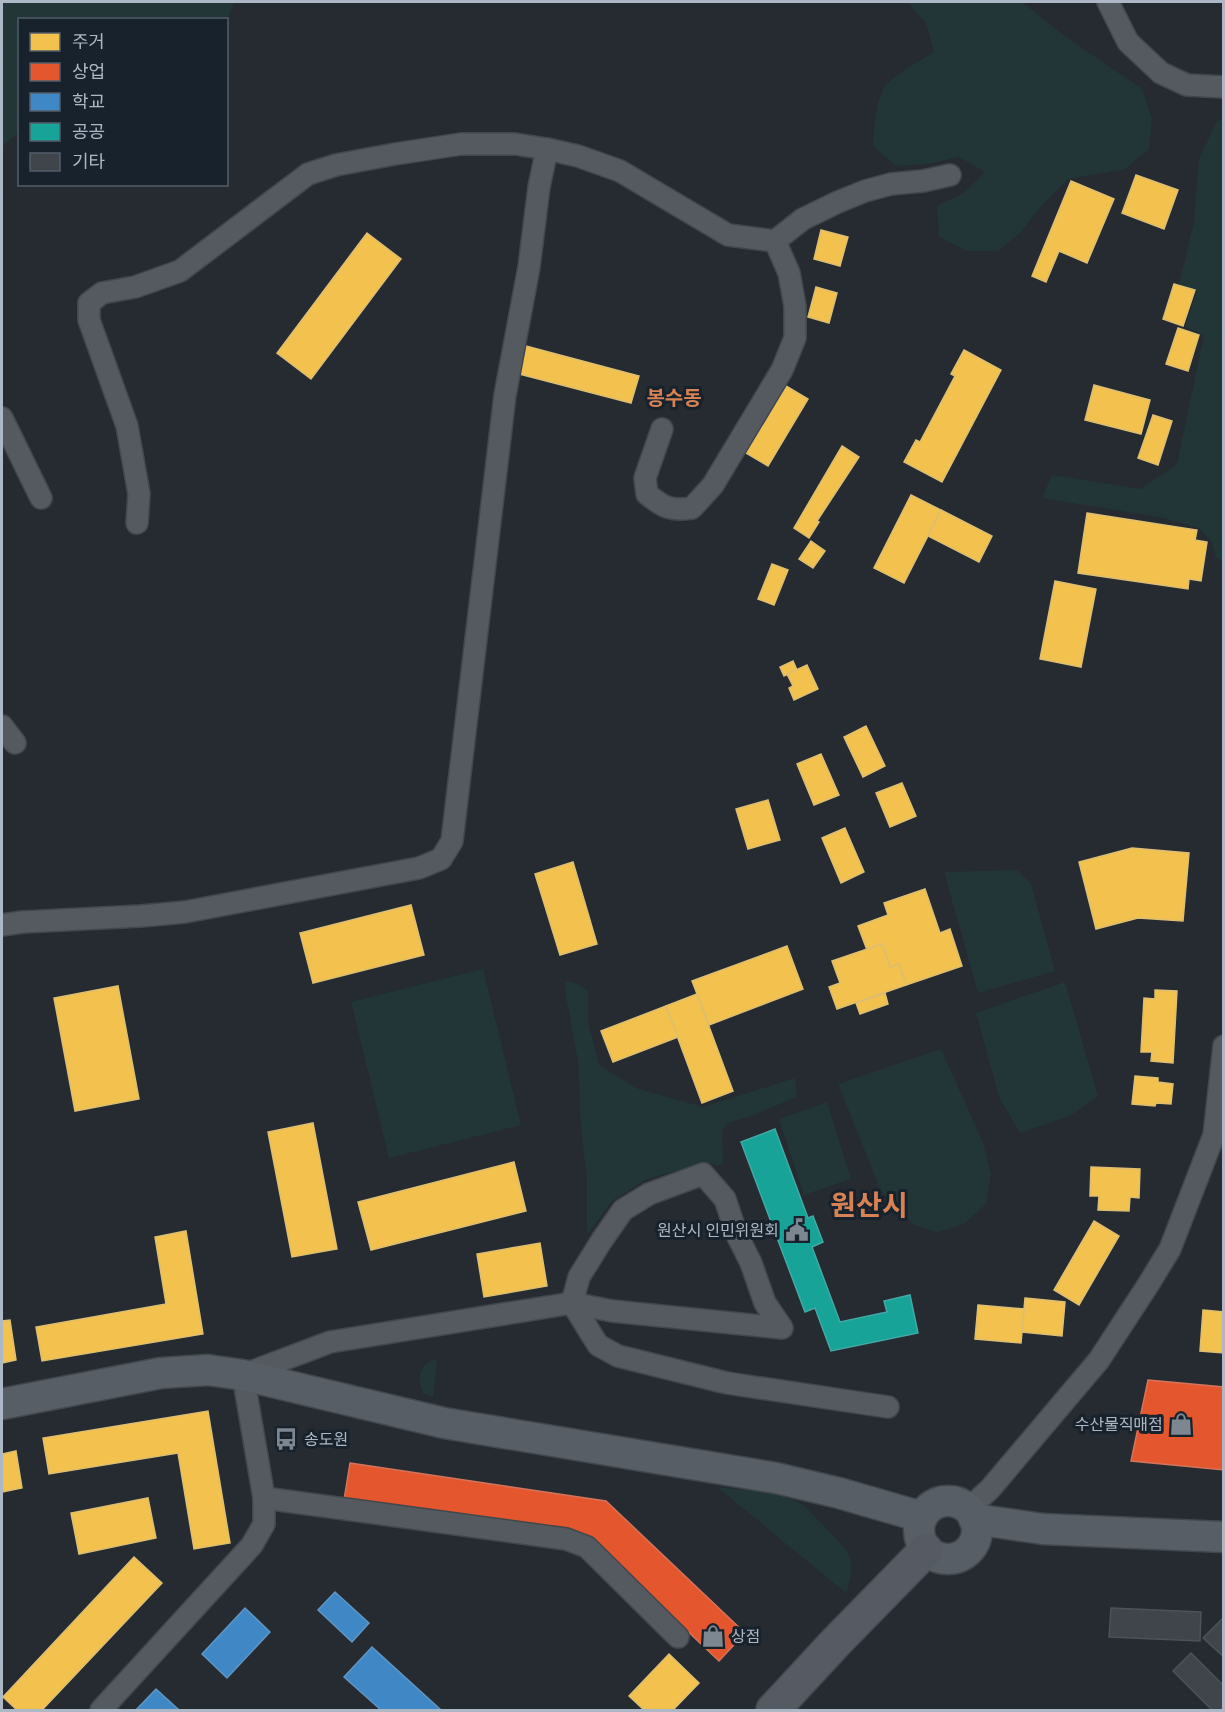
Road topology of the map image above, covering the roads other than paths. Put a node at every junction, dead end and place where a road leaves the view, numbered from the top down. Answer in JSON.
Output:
{"nodes":[{"id":1,"x":1108,"y":2,"type":"edge"},
{"id":2,"x":1224,"y":87,"type":"edge"},
{"id":3,"x":548,"y":149,"type":"junction"},
{"id":4,"x":950,"y":175,"type":"dead end"},
{"id":5,"x":775,"y":242,"type":"junction"},
{"id":6,"x":2,"y":418,"type":"edge"},
{"id":7,"x":662,"y":429,"type":"dead end"},
{"id":8,"x":41,"y":498,"type":"dead end"},
{"id":9,"x":137,"y":523,"type":"dead end"},
{"id":10,"x":2,"y":726,"type":"edge"},
{"id":11,"x":15,"y":743,"type":"dead end"},
{"id":12,"x":2,"y":925,"type":"edge"},
{"id":13,"x":1224,"y":1046,"type":"edge"},
{"id":14,"x":572,"y":1303,"type":"junction"},
{"id":15,"x":243,"y":1375,"type":"junction"},
{"id":16,"x":2,"y":1404,"type":"edge"},
{"id":17,"x":888,"y":1407,"type":"dead end"},
{"id":18,"x":264,"y":1498,"type":"junction"},
{"id":19,"x":971,"y":1514,"type":"junction"},
{"id":20,"x":922,"y":1517,"type":"junction"},
{"id":21,"x":1224,"y":1537,"type":"edge"},
{"id":22,"x":926,"y":1550,"type":"junction"},
{"id":23,"x":678,"y":1637,"type":"dead end"},
{"id":24,"x":101,"y":1710,"type":"edge"},
{"id":25,"x":773,"y":1710,"type":"edge"}],
"edges":[{"from":1,"to":2,"type":"street"},
{"from":3,"to":5,"type":"street"},
{"from":3,"to":9,"type":"street"},
{"from":3,"to":12,"type":"street"},
{"from":4,"to":5,"type":"street"},
{"from":5,"to":7,"type":"street"},
{"from":6,"to":8,"type":"street"},
{"from":10,"to":11,"type":"street"},
{"from":13,"to":19,"type":"street"},
{"from":14,"to":14,"type":"street"},
{"from":14,"to":15,"type":"street"},
{"from":14,"to":17,"type":"street"},
{"from":15,"to":16,"type":"main road"},
{"from":15,"to":18,"type":"street"},
{"from":15,"to":20,"type":"main road"},
{"from":18,"to":23,"type":"street"},
{"from":18,"to":24,"type":"street"},
{"from":19,"to":20,"type":"main road"},
{"from":19,"to":21,"type":"main road"},
{"from":19,"to":22,"type":"main road"},
{"from":20,"to":22,"type":"main road"},
{"from":22,"to":25,"type":"main road"}]}
